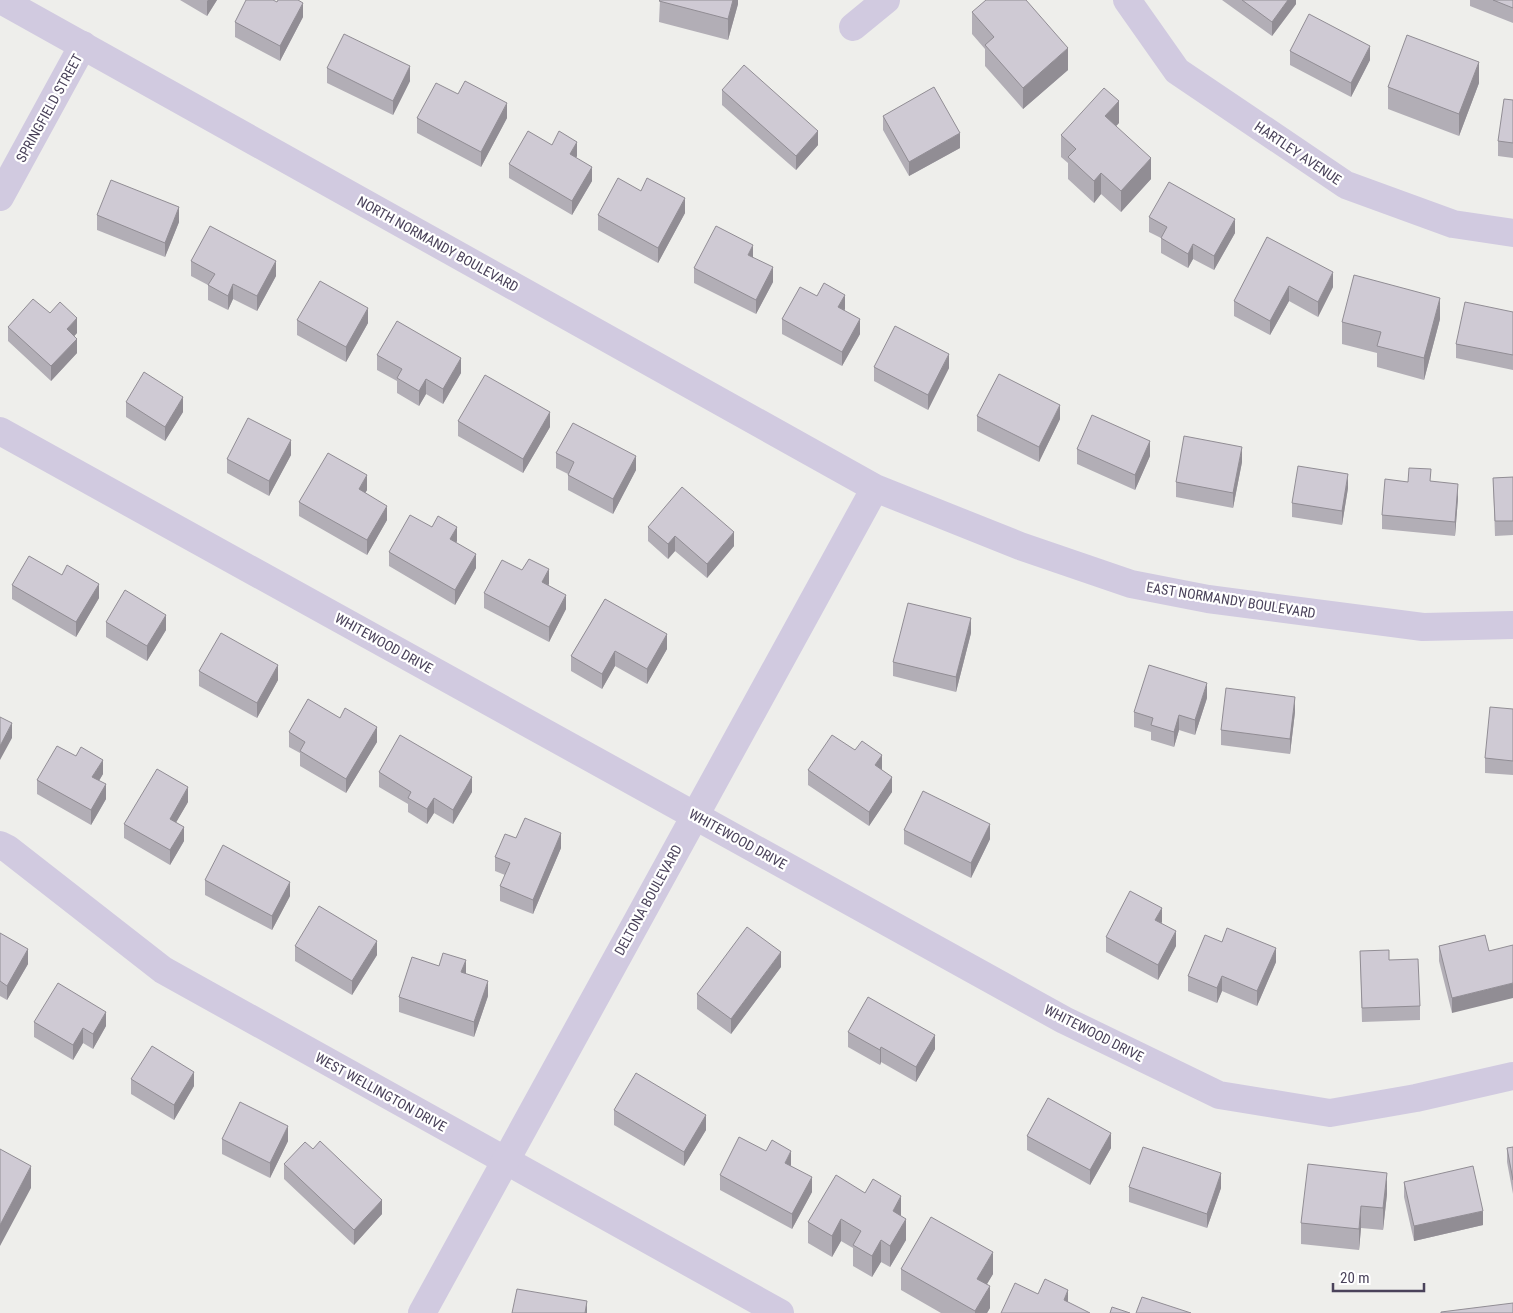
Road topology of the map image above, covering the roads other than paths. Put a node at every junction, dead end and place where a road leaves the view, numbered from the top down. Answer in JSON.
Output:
{"nodes":[{"id":1,"x":1,"y":0,"type":"edge"},
{"id":2,"x":886,"y":0,"type":"edge"},
{"id":3,"x":1127,"y":0,"type":"edge"},
{"id":4,"x":853,"y":27,"type":"dead end"},
{"id":5,"x":83,"y":45,"type":"junction"},
{"id":6,"x":0,"y":197,"type":"edge"},
{"id":7,"x":1513,"y":233,"type":"edge"},
{"id":8,"x":0,"y":431,"type":"edge"},
{"id":9,"x":875,"y":488,"type":"junction"},
{"id":10,"x":1513,"y":625,"type":"edge"},
{"id":11,"x":695,"y":815,"type":"junction"},
{"id":12,"x":0,"y":845,"type":"edge"},
{"id":13,"x":1513,"y":1076,"type":"edge"},
{"id":14,"x":505,"y":1160,"type":"junction"},
{"id":15,"x":422,"y":1313,"type":"edge"},
{"id":16,"x":780,"y":1313,"type":"edge"}],
"edges":[{"from":1,"to":5,"type":"street","name":"NORTH NORMANDY BOULEVARD"},
{"from":2,"to":4,"type":"street"},
{"from":3,"to":7,"type":"street","name":"HARTLEY AVENUE"},
{"from":5,"to":6,"type":"street","name":"SPRINGFIELD STREET"},
{"from":5,"to":9,"type":"street","name":"NORTH NORMANDY BOULEVARD"},
{"from":8,"to":11,"type":"street","name":"WHITEWOOD DRIVE"},
{"from":9,"to":10,"type":"street","name":"EAST NORMANDY BOULEVARD"},
{"from":9,"to":11,"type":"street","name":"DELTONA BOULEVARD"},
{"from":11,"to":13,"type":"street","name":"WHITEWOOD DRIVE"},
{"from":11,"to":14,"type":"street","name":"DELTONA BOULEVARD"},
{"from":12,"to":14,"type":"street","name":"WEST WELLINGTON DRIVE"},
{"from":14,"to":15,"type":"street","name":"DELTONA BOULEVARD"},
{"from":14,"to":16,"type":"street","name":"WEST WELLINGTON DRIVE"}]}
